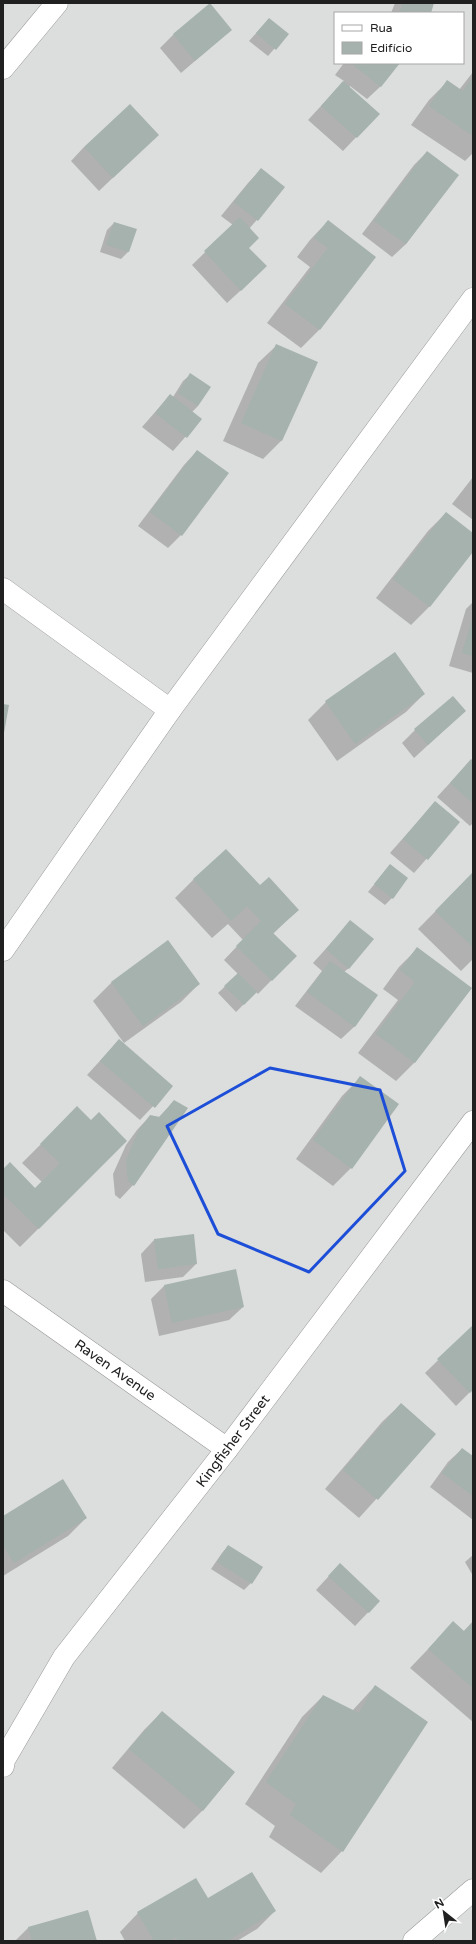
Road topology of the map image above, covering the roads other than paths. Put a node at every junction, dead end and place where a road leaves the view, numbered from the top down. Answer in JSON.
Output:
{"nodes":[{"id":1,"x":57,"y":3,"type":"edge"},
{"id":2,"x":3,"y":68,"type":"edge"},
{"id":3,"x":473,"y":299,"type":"edge"},
{"id":4,"x":3,"y":589,"type":"edge"},
{"id":5,"x":170,"y":710,"type":"junction"},
{"id":6,"x":3,"y":950,"type":"edge"},
{"id":7,"x":473,"y":1122,"type":"edge"},
{"id":8,"x":3,"y":1291,"type":"edge"},
{"id":9,"x":228,"y":1449,"type":"junction"},
{"id":10,"x":3,"y":1766,"type":"edge"},
{"id":11,"x":473,"y":1890,"type":"edge"},
{"id":12,"x":414,"y":1941,"type":"edge"}],
"edges":[{"from":1,"to":2,"type":"street"},
{"from":3,"to":5,"type":"street"},
{"from":4,"to":5,"type":"street"},
{"from":5,"to":6,"type":"street"},
{"from":7,"to":9,"type":"street","name":"Kingfisher Street"},
{"from":8,"to":9,"type":"street","name":"Raven Avenue"},
{"from":9,"to":10,"type":"street","name":"Kingfisher Street"},
{"from":11,"to":12,"type":"street"}]}
